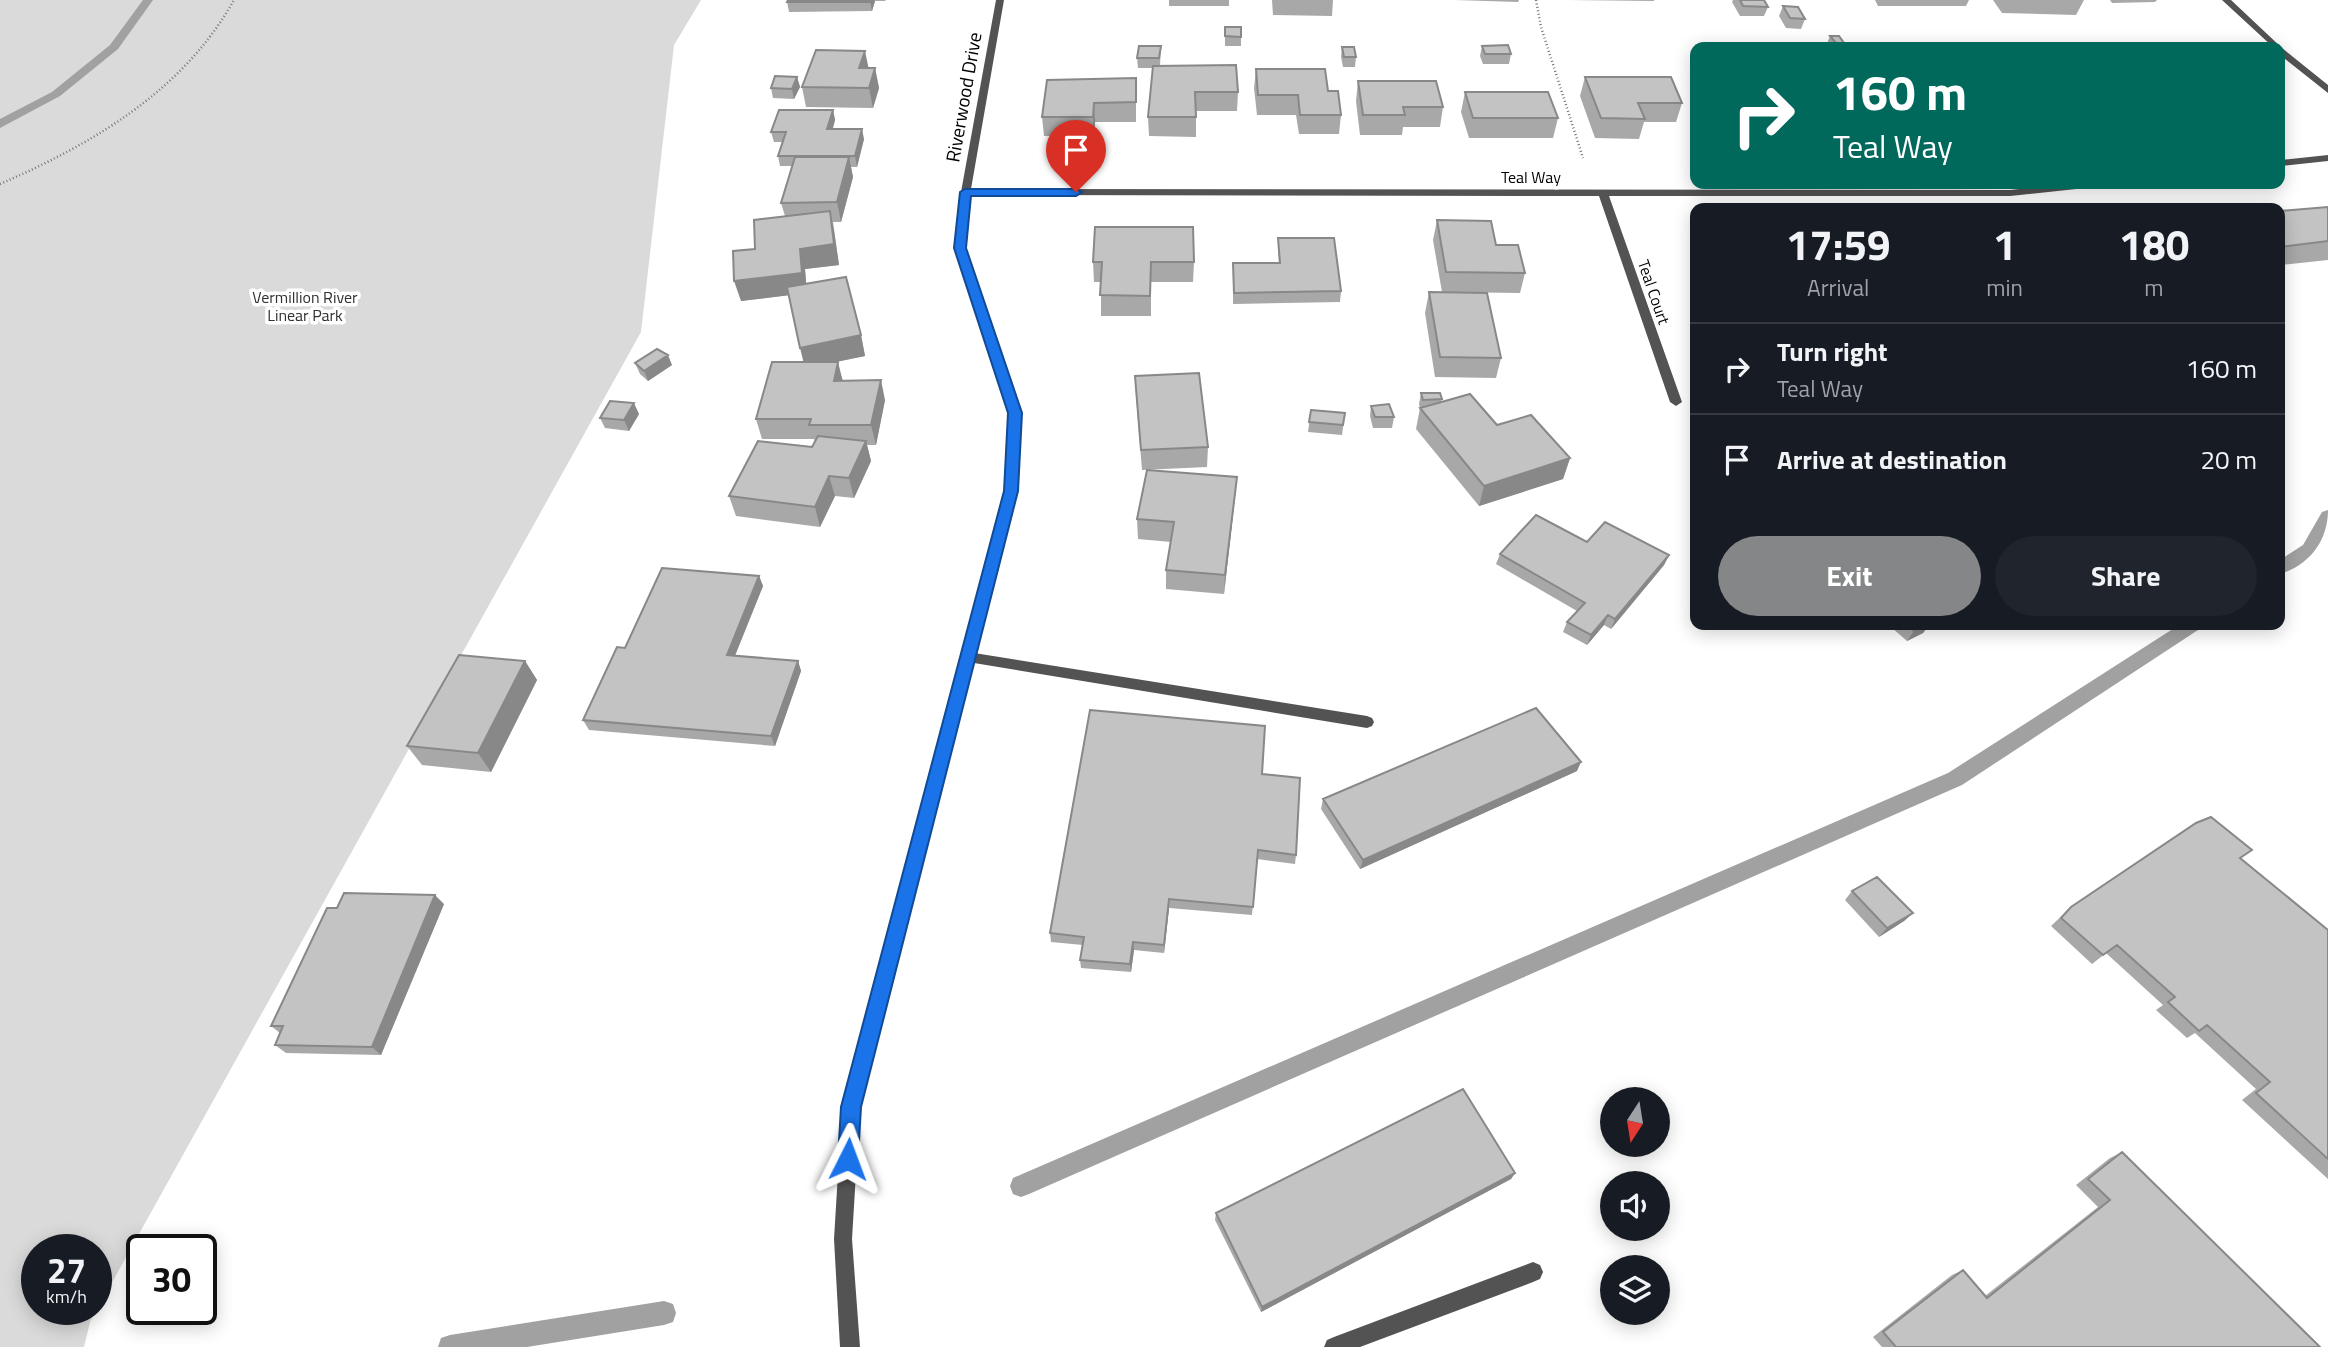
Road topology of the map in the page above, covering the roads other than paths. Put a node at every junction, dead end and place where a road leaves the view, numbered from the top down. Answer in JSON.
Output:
{"nodes":[{"id":1,"x":1000,"y":0,"type":"edge"},
{"id":2,"x":2226,"y":0,"type":"edge"},
{"id":3,"x":2272,"y":42,"type":"edge"},
{"id":4,"x":2285,"y":53,"type":"edge"},
{"id":5,"x":2328,"y":90,"type":"edge"},
{"id":6,"x":2328,"y":158,"type":"edge"},
{"id":7,"x":2285,"y":162,"type":"edge"},
{"id":8,"x":2048,"y":189,"type":"edge"},
{"id":9,"x":965,"y":192,"type":"junction"},
{"id":10,"x":1603,"y":193,"type":"junction"},
{"id":11,"x":1676,"y":401,"type":"dead end"},
{"id":12,"x":968,"y":657,"type":"junction"},
{"id":13,"x":1367,"y":722,"type":"dead end"},
{"id":14,"x":1533,"y":1272,"type":"dead end"},
{"id":15,"x":850,"y":1347,"type":"edge"},
{"id":16,"x":1334,"y":1347,"type":"edge"}],
"edges":[{"from":1,"to":9,"type":"street","name":"Riverwood Drive"},
{"from":2,"to":3,"type":"street"},
{"from":4,"to":5,"type":"street"},
{"from":6,"to":7,"type":"street"},
{"from":8,"to":10,"type":"street","name":"Teal Way"},
{"from":9,"to":10,"type":"street","name":"Teal Way"},
{"from":9,"to":12,"type":"street","name":"Riverwood Drive"},
{"from":10,"to":11,"type":"street","name":"Teal Court"},
{"from":12,"to":13,"type":"street"},
{"from":12,"to":15,"type":"street","name":"Riverwood Drive"},
{"from":14,"to":16,"type":"street"}]}
